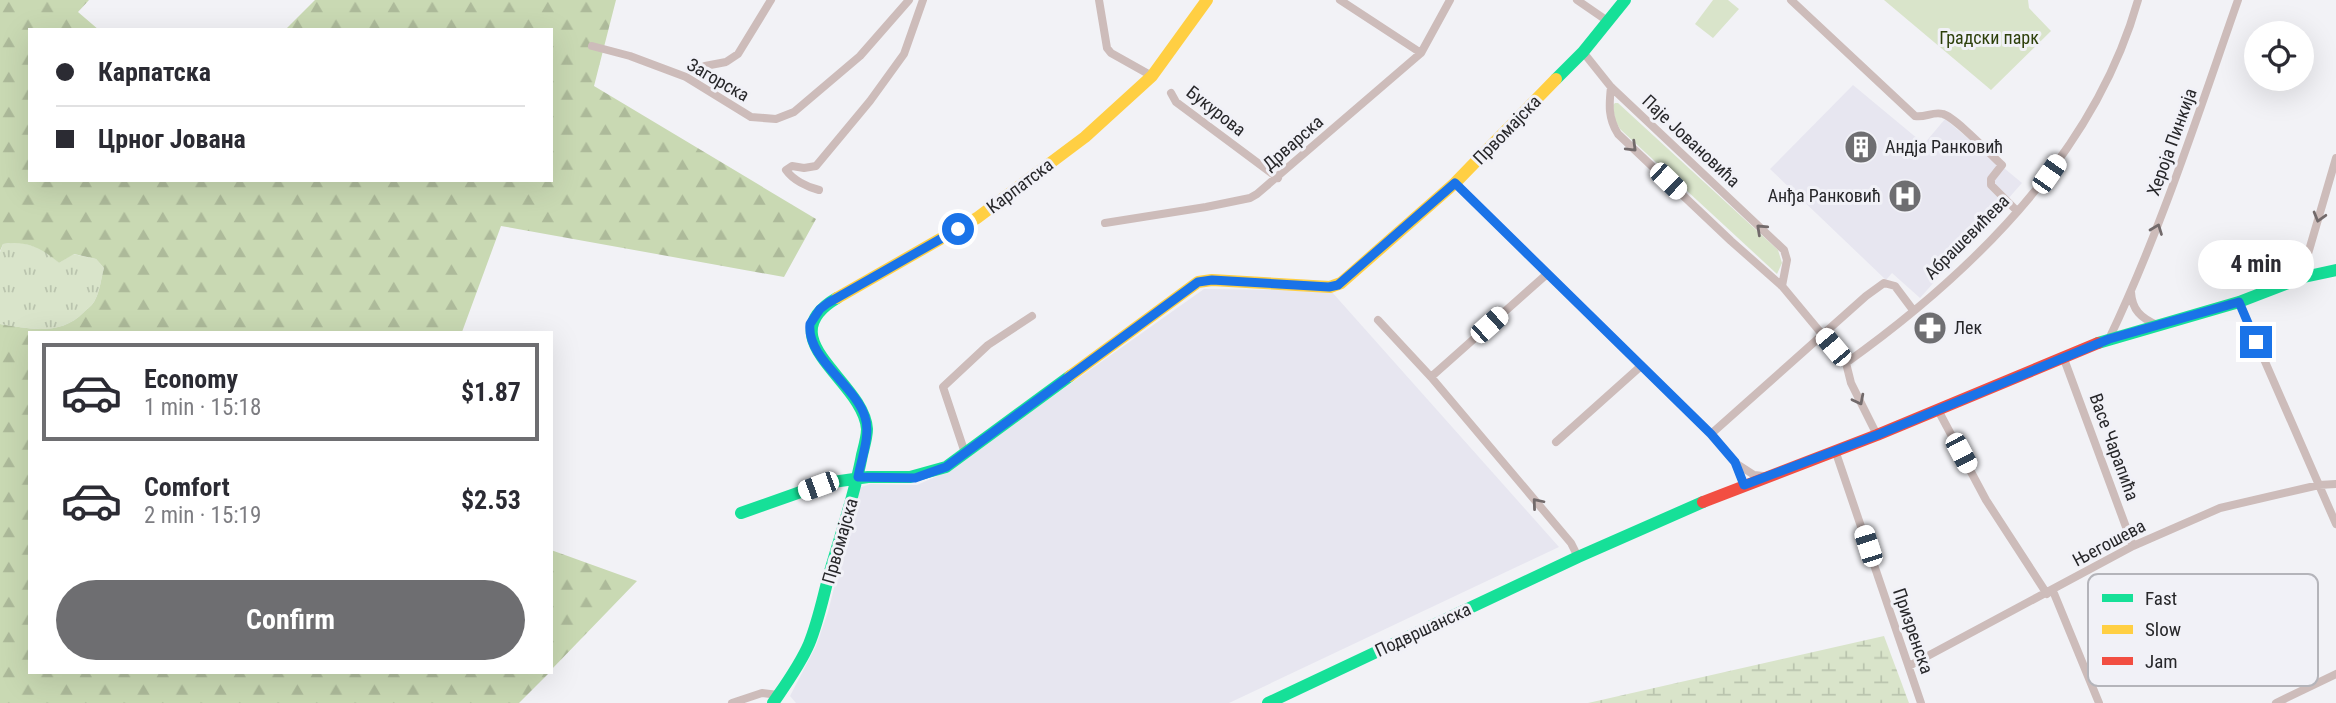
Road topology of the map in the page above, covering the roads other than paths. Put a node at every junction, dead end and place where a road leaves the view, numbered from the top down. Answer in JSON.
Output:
{"nodes":[{"id":1,"x":771,"y":0,"type":"edge"},
{"id":2,"x":909,"y":0,"type":"edge"},
{"id":3,"x":923,"y":0,"type":"edge"},
{"id":4,"x":1099,"y":0,"type":"edge"},
{"id":5,"x":1207,"y":0,"type":"edge"},
{"id":6,"x":1340,"y":0,"type":"edge"},
{"id":7,"x":1450,"y":0,"type":"edge"},
{"id":8,"x":1577,"y":0,"type":"edge"},
{"id":9,"x":1625,"y":0,"type":"edge"},
{"id":10,"x":1791,"y":0,"type":"edge"},
{"id":11,"x":2137,"y":0,"type":"edge"},
{"id":12,"x":2238,"y":0,"type":"edge"},
{"id":13,"x":1609,"y":22,"type":"junction"},
{"id":14,"x":592,"y":46,"type":"dead end"},
{"id":15,"x":1583,"y":52,"type":"junction"},
{"id":16,"x":1422,"y":53,"type":"junction"},
{"id":17,"x":705,"y":66,"type":"dead end"},
{"id":18,"x":1152,"y":76,"type":"junction"},
{"id":19,"x":1611,"y":87,"type":"junction"},
{"id":20,"x":1171,"y":93,"type":"dead end"},
{"id":21,"x":2336,"y":158,"type":"edge"},
{"id":22,"x":1278,"y":178,"type":"junction"},
{"id":23,"x":1455,"y":183,"type":"junction"},
{"id":24,"x":819,"y":190,"type":"dead end"},
{"id":25,"x":2017,"y":211,"type":"junction"},
{"id":26,"x":1105,"y":223,"type":"dead end"},
{"id":27,"x":2336,"y":270,"type":"edge"},
{"id":28,"x":1547,"y":274,"type":"junction"},
{"id":29,"x":2304,"y":277,"type":"junction"},
{"id":30,"x":1782,"y":286,"type":"junction"},
{"id":31,"x":2131,"y":292,"type":"junction"},
{"id":32,"x":2239,"y":302,"type":"junction"},
{"id":33,"x":1913,"y":310,"type":"junction"},
{"id":34,"x":1032,"y":316,"type":"dead end"},
{"id":35,"x":1378,"y":320,"type":"dead end"},
{"id":36,"x":2157,"y":325,"type":"junction"},
{"id":37,"x":1823,"y":335,"type":"junction"},
{"id":38,"x":2109,"y":339,"type":"junction"},
{"id":39,"x":2064,"y":359,"type":"junction"},
{"id":40,"x":1846,"y":363,"type":"junction"},
{"id":41,"x":1641,"y":366,"type":"junction"},
{"id":42,"x":1431,"y":377,"type":"junction"},
{"id":43,"x":1938,"y":410,"type":"junction"},
{"id":44,"x":1711,"y":434,"type":"junction"},
{"id":45,"x":1877,"y":435,"type":"junction"},
{"id":46,"x":1556,"y":442,"type":"dead end"},
{"id":47,"x":1835,"y":450,"type":"junction"},
{"id":48,"x":965,"y":453,"type":"junction"},
{"id":49,"x":1735,"y":462,"type":"junction"},
{"id":50,"x":1770,"y":475,"type":"junction"},
{"id":51,"x":858,"y":477,"type":"junction"},
{"id":52,"x":2336,"y":484,"type":"edge"},
{"id":53,"x":1744,"y":485,"type":"junction"},
{"id":54,"x":2319,"y":485,"type":"junction"},
{"id":55,"x":741,"y":513,"type":"dead end"},
{"id":56,"x":2336,"y":524,"type":"edge"},
{"id":57,"x":2133,"y":546,"type":"junction"},
{"id":58,"x":1578,"y":557,"type":"junction"},
{"id":59,"x":2050,"y":592,"type":"junction"},
{"id":60,"x":1909,"y":666,"type":"junction"},
{"id":61,"x":2336,"y":674,"type":"edge"},
{"id":62,"x":2088,"y":678,"type":"edge"},
{"id":63,"x":2318,"y":683,"type":"edge"},
{"id":64,"x":2091,"y":686,"type":"edge"},
{"id":65,"x":2311,"y":686,"type":"edge"},
{"id":66,"x":776,"y":699,"type":"edge"},
{"id":67,"x":732,"y":703,"type":"edge"},
{"id":68,"x":1268,"y":703,"type":"edge"},
{"id":69,"x":1921,"y":703,"type":"edge"},
{"id":70,"x":2099,"y":703,"type":"edge"},
{"id":71,"x":2276,"y":703,"type":"edge"}],
"edges":[{"from":1,"to":17,"type":"street"},
{"from":2,"to":14,"type":"street","name":"Загорска"},
{"from":3,"to":24,"type":"street"},
{"from":4,"to":18,"type":"street"},
{"from":5,"to":18,"type":"street","name":"Карпатска"},
{"from":6,"to":16,"type":"street"},
{"from":7,"to":16,"type":"street","name":"Дрварска"},
{"from":8,"to":13,"type":"street"},
{"from":9,"to":13,"type":"street","name":"Првомајска"},
{"from":10,"to":25,"type":"street"},
{"from":11,"to":25,"type":"street","name":"Абрашевићева"},
{"from":31,"to":12,"type":"street","name":"Хероја Пинкија","one_way":true},
{"from":13,"to":15,"type":"street","name":"Првомајска"},
{"from":15,"to":19,"type":"street","name":"Паје Јовановића"},
{"from":15,"to":23,"type":"street","name":"Првомајска"},
{"from":16,"to":22,"type":"street","name":"Дрварска"},
{"from":18,"to":51,"type":"street","name":"Карпатска"},
{"from":19,"to":30,"type":"street","one_way":true},
{"from":30,"to":19,"type":"street","name":"Паје Јовановића","one_way":true},
{"from":20,"to":22,"type":"street","name":"Букурова"},
{"from":21,"to":29,"type":"street","one_way":true},
{"from":22,"to":26,"type":"street","name":"Дрварска"},
{"from":23,"to":28,"type":"street"},
{"from":23,"to":48,"type":"street","name":"Првомајска"},
{"from":25,"to":33,"type":"street","name":"Абрашевићева"},
{"from":27,"to":29,"type":"street","name":"Подвршанска"},
{"from":28,"to":41,"type":"street"},
{"from":28,"to":42,"type":"street"},
{"from":29,"to":32,"type":"street","name":"Подвршанска"},
{"from":30,"to":37,"type":"street"},
{"from":31,"to":36,"type":"street"},
{"from":31,"to":38,"type":"street","name":"Хероја Пинкија"},
{"from":32,"to":36,"type":"street","name":"Подвршанска"},
{"from":32,"to":54,"type":"street"},
{"from":33,"to":37,"type":"street"},
{"from":33,"to":40,"type":"street","name":"Абрашевићева"},
{"from":34,"to":48,"type":"street"},
{"from":35,"to":42,"type":"street"},
{"from":36,"to":38,"type":"street","name":"Подвршанска"},
{"from":37,"to":40,"type":"street"},
{"from":37,"to":44,"type":"street"},
{"from":38,"to":39,"type":"street","name":"Подвршанска"},
{"from":39,"to":43,"type":"street","name":"Подвршанска"},
{"from":39,"to":57,"type":"street","name":"Васе Чарапића"},
{"from":40,"to":45,"type":"street","one_way":true},
{"from":41,"to":44,"type":"street"},
{"from":41,"to":46,"type":"street"},
{"from":58,"to":42,"type":"street","one_way":true},
{"from":43,"to":45,"type":"street","name":"Подвршанска"},
{"from":43,"to":59,"type":"street"},
{"from":44,"to":49,"type":"street"},
{"from":45,"to":47,"type":"street","name":"Подвршанска"},
{"from":47,"to":50,"type":"street","name":"Подвршанска"},
{"from":47,"to":60,"type":"street","name":"Призренска"},
{"from":48,"to":51,"type":"street","name":"Првомајска"},
{"from":49,"to":50,"type":"street"},
{"from":49,"to":53,"type":"street"},
{"from":50,"to":53,"type":"street","name":"Подвршанска"},
{"from":51,"to":55,"type":"street"},
{"from":51,"to":66,"type":"street","name":"Првомајска"},
{"from":52,"to":54,"type":"street","name":"Његошева"},
{"from":53,"to":58,"type":"street","name":"Подвршанска"},
{"from":54,"to":56,"type":"street"},
{"from":54,"to":57,"type":"street","name":"Његошева"},
{"from":57,"to":59,"type":"street","name":"Његошева"},
{"from":58,"to":68,"type":"street","name":"Подвршанска"},
{"from":59,"to":60,"type":"street","name":"Његошева"},
{"from":59,"to":62,"type":"street"},
{"from":60,"to":69,"type":"street","name":"Призренска"},
{"from":61,"to":63,"type":"street"},
{"from":64,"to":70,"type":"street"},
{"from":65,"to":71,"type":"street"},
{"from":66,"to":67,"type":"street"}]}
